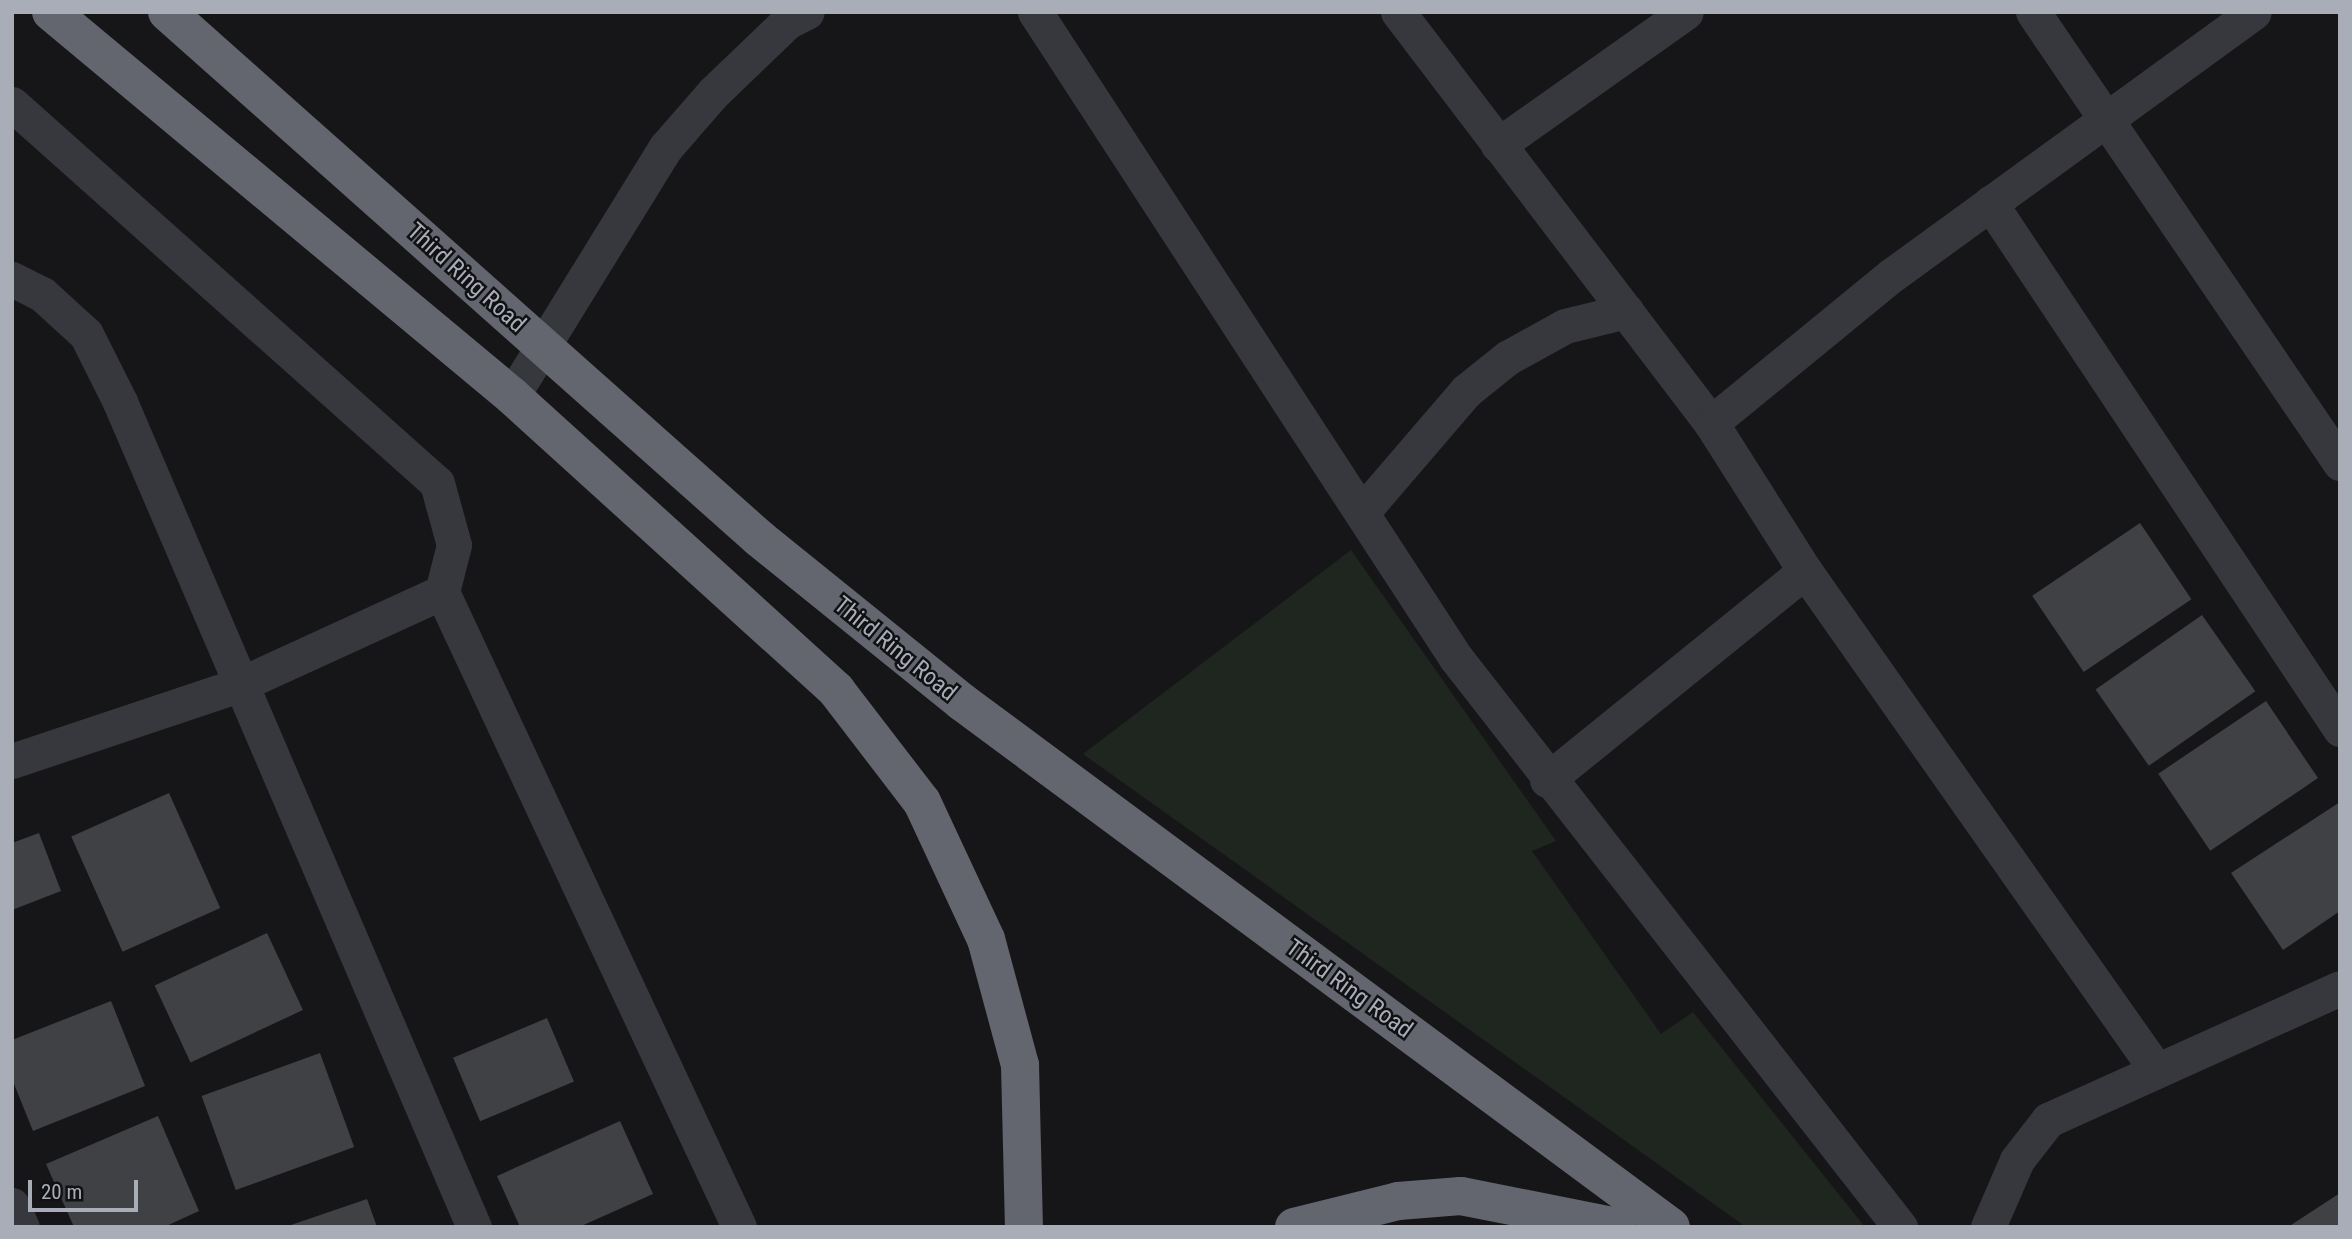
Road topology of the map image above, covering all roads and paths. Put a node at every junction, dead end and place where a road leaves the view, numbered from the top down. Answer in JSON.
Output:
{"nodes":[{"id":1,"x":51,"y":12,"type":"edge"},
{"id":2,"x":167,"y":12,"type":"edge"},
{"id":3,"x":807,"y":12,"type":"edge"},
{"id":4,"x":1035,"y":12,"type":"edge"},
{"id":5,"x":1398,"y":12,"type":"edge"},
{"id":6,"x":1686,"y":12,"type":"edge"},
{"id":7,"x":2033,"y":12,"type":"edge"},
{"id":8,"x":2253,"y":12,"type":"edge"},
{"id":9,"x":12,"y":104,"type":"edge"},
{"id":10,"x":2104,"y":119,"type":"junction"},
{"id":11,"x":1498,"y":145,"type":"junction"},
{"id":12,"x":1990,"y":203,"type":"junction"},
{"id":13,"x":12,"y":279,"type":"edge"},
{"id":14,"x":1626,"y":310,"type":"junction"},
{"id":15,"x":543,"y":347,"type":"junction"},
{"id":16,"x":512,"y":397,"type":"junction"},
{"id":17,"x":1711,"y":423,"type":"junction"},
{"id":18,"x":2340,"y":463,"type":"edge"},
{"id":19,"x":1364,"y":510,"type":"junction"},
{"id":20,"x":1805,"y":571,"type":"junction"},
{"id":21,"x":442,"y":592,"type":"junction"},
{"id":22,"x":239,"y":685,"type":"junction"},
{"id":23,"x":2340,"y":729,"type":"edge"},
{"id":24,"x":12,"y":761,"type":"edge"},
{"id":25,"x":1547,"y":780,"type":"junction"},
{"id":26,"x":2340,"y":988,"type":"edge"},
{"id":27,"x":2155,"y":1068,"type":"junction"},
{"id":28,"x":12,"y":1205,"type":"edge"},
{"id":29,"x":22,"y":1227,"type":"edge"},
{"id":30,"x":474,"y":1227,"type":"edge"},
{"id":31,"x":738,"y":1227,"type":"edge"},
{"id":32,"x":1024,"y":1227,"type":"edge"},
{"id":33,"x":1294,"y":1227,"type":"edge"},
{"id":34,"x":1617,"y":1227,"type":"edge"},
{"id":35,"x":1671,"y":1227,"type":"edge"},
{"id":36,"x":1900,"y":1227,"type":"edge"},
{"id":37,"x":1988,"y":1227,"type":"edge"}],
"edges":[{"from":1,"to":16,"type":"highway"},
{"from":2,"to":15,"type":"highway","name":"Third Ring Road"},
{"from":3,"to":15,"type":"street"},
{"from":4,"to":19,"type":"street"},
{"from":5,"to":11,"type":"street"},
{"from":6,"to":11,"type":"street"},
{"from":7,"to":10,"type":"street"},
{"from":8,"to":10,"type":"street"},
{"from":9,"to":21,"type":"street"},
{"from":10,"to":12,"type":"street"},
{"from":10,"to":18,"type":"street"},
{"from":11,"to":14,"type":"street"},
{"from":12,"to":17,"type":"street"},
{"from":12,"to":23,"type":"street"},
{"from":13,"to":22,"type":"street"},
{"from":14,"to":17,"type":"street"},
{"from":14,"to":19,"type":"street"},
{"from":15,"to":16,"type":"street"},
{"from":15,"to":35,"type":"highway","name":"Third Ring Road"},
{"from":16,"to":32,"type":"highway"},
{"from":17,"to":20,"type":"street"},
{"from":19,"to":25,"type":"street"},
{"from":20,"to":25,"type":"street"},
{"from":20,"to":27,"type":"street"},
{"from":21,"to":22,"type":"street"},
{"from":21,"to":31,"type":"street"},
{"from":22,"to":24,"type":"street"},
{"from":22,"to":30,"type":"street"},
{"from":25,"to":36,"type":"street"},
{"from":26,"to":27,"type":"street"},
{"from":27,"to":37,"type":"street"},
{"from":28,"to":29,"type":"street"},
{"from":33,"to":34,"type":"highway"}]}
